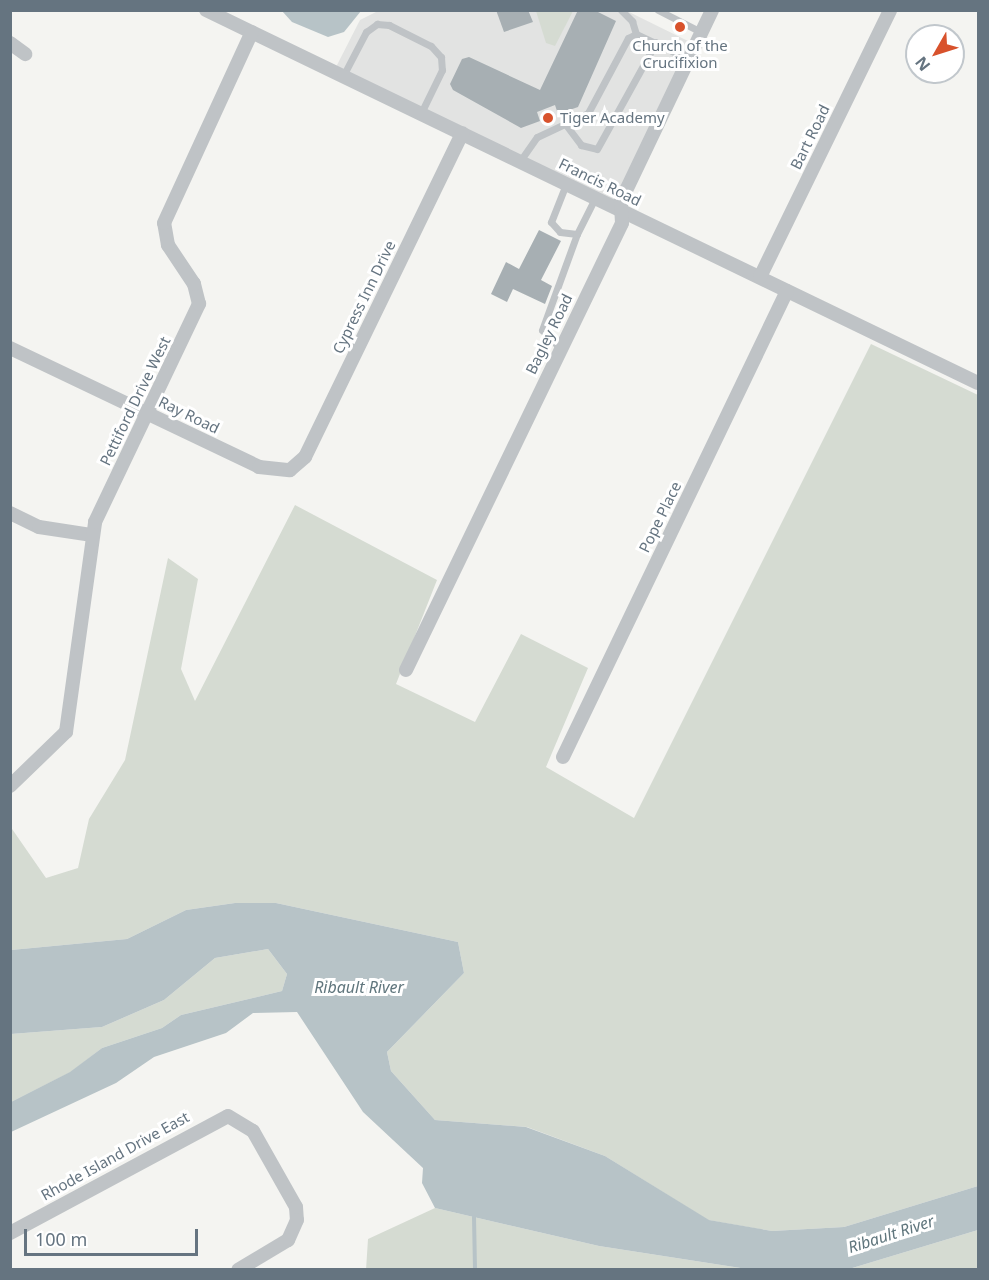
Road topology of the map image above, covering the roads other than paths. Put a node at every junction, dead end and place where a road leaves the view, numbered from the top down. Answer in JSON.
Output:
{"nodes":[{"id":1,"x":206,"y":10,"type":"edge"},
{"id":2,"x":621,"y":10,"type":"edge"},
{"id":3,"x":712,"y":10,"type":"edge"},
{"id":4,"x":890,"y":10,"type":"edge"},
{"id":5,"x":658,"y":11,"type":"edge"},
{"id":6,"x":252,"y":32,"type":"junction"},
{"id":7,"x":702,"y":32,"type":"junction"},
{"id":8,"x":636,"y":34,"type":"junction"},
{"id":9,"x":656,"y":42,"type":"junction"},
{"id":10,"x":10,"y":43,"type":"edge"},
{"id":11,"x":25,"y":54,"type":"dead end"},
{"id":12,"x":689,"y":59,"type":"junction"},
{"id":13,"x":343,"y":76,"type":"junction"},
{"id":14,"x":421,"y":113,"type":"junction"},
{"id":15,"x":566,"y":125,"type":"junction"},
{"id":16,"x":462,"y":133,"type":"junction"},
{"id":17,"x":520,"y":161,"type":"junction"},
{"id":18,"x":566,"y":184,"type":"junction"},
{"id":19,"x":595,"y":198,"type":"junction"},
{"id":20,"x":622,"y":211,"type":"junction"},
{"id":21,"x":577,"y":234,"type":"junction"},
{"id":22,"x":760,"y":278,"type":"junction"},
{"id":23,"x":787,"y":291,"type":"junction"},
{"id":24,"x":10,"y":348,"type":"edge"},
{"id":25,"x":560,"y":348,"type":"junction"},
{"id":26,"x":978,"y":383,"type":"edge"},
{"id":27,"x":148,"y":413,"type":"junction"},
{"id":28,"x":290,"y":470,"type":"joint"},
{"id":29,"x":10,"y":513,"type":"edge"},
{"id":30,"x":93,"y":535,"type":"junction"},
{"id":31,"x":406,"y":670,"type":"dead end"},
{"id":32,"x":563,"y":757,"type":"dead end"},
{"id":33,"x":10,"y":786,"type":"edge"},
{"id":34,"x":10,"y":1233,"type":"edge"},
{"id":35,"x":238,"y":1269,"type":"edge"}],
"edges":[{"from":1,"to":6,"type":"street","name":"Francis Road"},
{"from":2,"to":8,"type":"lane"},
{"from":3,"to":7,"type":"street","name":"Bagley Road"},
{"from":4,"to":22,"type":"street","name":"Bart Road"},
{"from":5,"to":7,"type":"lane"},
{"from":6,"to":13,"type":"street","name":"Francis Road"},
{"from":6,"to":27,"type":"street","name":"Pettiford Drive West"},
{"from":7,"to":12,"type":"street","name":"Bagley Road"},
{"from":8,"to":9,"type":"lane"},
{"from":8,"to":15,"type":"lane"},
{"from":9,"to":12,"type":"lane"},
{"from":9,"to":15,"type":"lane"},
{"from":10,"to":11,"type":"street"},
{"from":12,"to":20,"type":"street","name":"Bagley Road"},
{"from":13,"to":14,"type":"street","name":"Francis Road"},
{"from":13,"to":14,"type":"lane"},
{"from":14,"to":16,"type":"street","name":"Francis Road"},
{"from":15,"to":17,"type":"lane"},
{"from":16,"to":17,"type":"street","name":"Francis Road"},
{"from":16,"to":28,"type":"street","name":"Cypress Inn Drive"},
{"from":17,"to":18,"type":"street","name":"Francis Road"},
{"from":18,"to":19,"type":"street","name":"Francis Road"},
{"from":18,"to":21,"type":"lane"},
{"from":19,"to":20,"type":"street","name":"Francis Road"},
{"from":19,"to":21,"type":"lane"},
{"from":20,"to":22,"type":"street","name":"Francis Road"},
{"from":20,"to":25,"type":"street","name":"Bagley Road"},
{"from":21,"to":25,"type":"lane"},
{"from":22,"to":23,"type":"street","name":"Francis Road"},
{"from":23,"to":26,"type":"street","name":"Francis Road"},
{"from":23,"to":32,"type":"street","name":"Pope Place"},
{"from":24,"to":27,"type":"street","name":"Ray Road"},
{"from":25,"to":31,"type":"street","name":"Bagley Road"},
{"from":27,"to":28,"type":"street","name":"Ray Road"},
{"from":27,"to":30,"type":"street","name":"Pettiford Drive West"},
{"from":29,"to":30,"type":"street"},
{"from":30,"to":33,"type":"street","name":"Pettiford Drive West"},
{"from":34,"to":35,"type":"street","name":"Rhode Island Drive East"}]}
